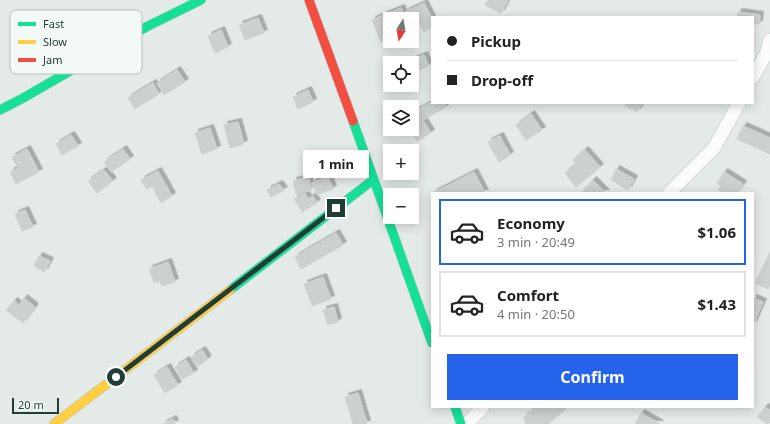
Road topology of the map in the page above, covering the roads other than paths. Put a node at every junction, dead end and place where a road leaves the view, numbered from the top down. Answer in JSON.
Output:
{"nodes":[{"id":1,"x":201,"y":0,"type":"edge"},
{"id":2,"x":309,"y":0,"type":"edge"},
{"id":3,"x":142,"y":29,"type":"edge"},
{"id":4,"x":770,"y":40,"type":"edge"},
{"id":5,"x":65,"y":74,"type":"edge"},
{"id":6,"x":754,"y":75,"type":"edge"},
{"id":7,"x":737,"y":104,"type":"edge"},
{"id":8,"x":0,"y":110,"type":"edge"},
{"id":9,"x":373,"y":180,"type":"junction"},
{"id":10,"x":670,"y":192,"type":"edge"},
{"id":11,"x":431,"y":340,"type":"edge"},
{"id":12,"x":455,"y":408,"type":"edge"},
{"id":13,"x":482,"y":408,"type":"edge"},
{"id":14,"x":54,"y":424,"type":"edge"},
{"id":15,"x":461,"y":424,"type":"edge"},
{"id":16,"x":467,"y":424,"type":"edge"}],
"edges":[{"from":1,"to":3,"type":"main road"},
{"from":2,"to":9,"type":"main road"},
{"from":4,"to":6,"type":"street"},
{"from":5,"to":8,"type":"main road"},
{"from":7,"to":10,"type":"street"},
{"from":9,"to":11,"type":"main road"},
{"from":9,"to":14,"type":"main road"},
{"from":12,"to":15,"type":"main road"},
{"from":13,"to":16,"type":"street"}]}
